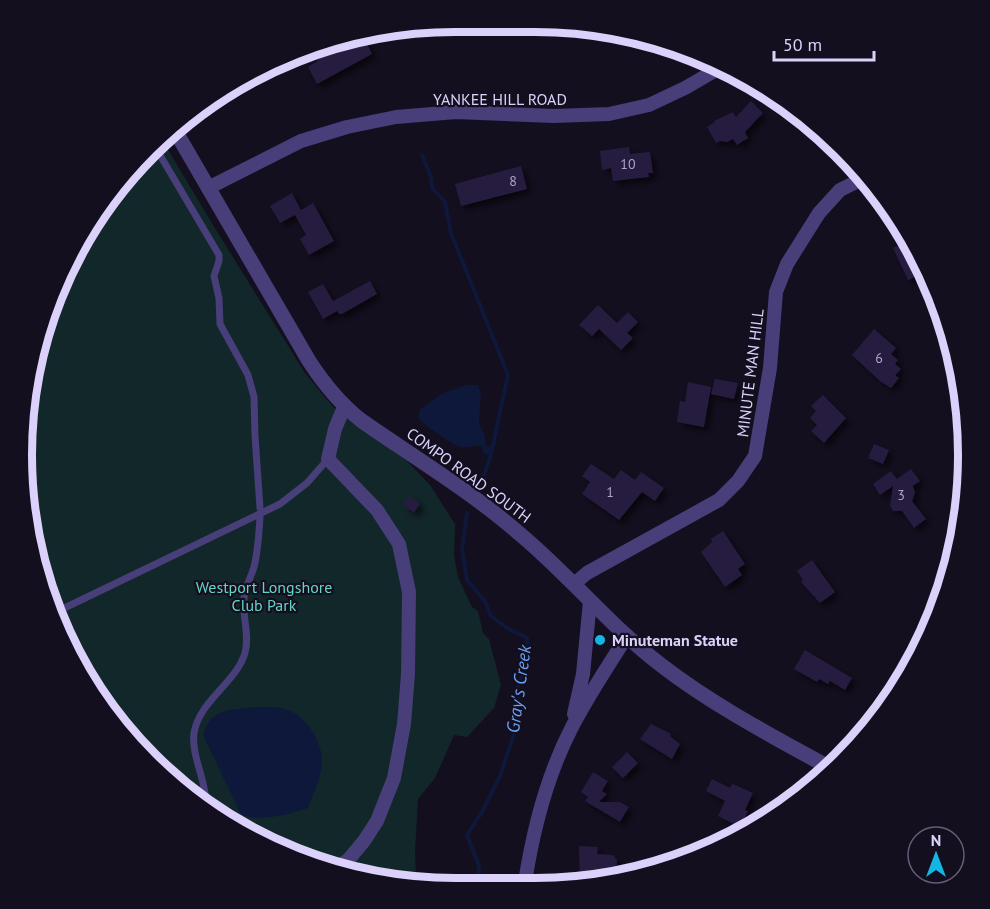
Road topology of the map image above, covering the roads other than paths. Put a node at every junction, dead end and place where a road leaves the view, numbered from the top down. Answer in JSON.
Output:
{"nodes":[{"id":1,"x":714,"y":71,"type":"edge"},
{"id":2,"x":177,"y":135,"type":"edge"},
{"id":3,"x":158,"y":152,"type":"edge"},
{"id":4,"x":858,"y":181,"type":"edge"},
{"id":5,"x":208,"y":188,"type":"junction"},
{"id":6,"x":344,"y":406,"type":"junction"},
{"id":7,"x":328,"y":459,"type":"junction"},
{"id":8,"x":260,"y":508,"type":"dead end"},
{"id":9,"x":260,"y":518,"type":"dead end"},
{"id":10,"x":574,"y":584,"type":"junction"},
{"id":11,"x":590,"y":601,"type":"junction"},
{"id":12,"x":61,"y":609,"type":"edge"},
{"id":13,"x":627,"y":636,"type":"junction"},
{"id":14,"x":571,"y":728,"type":"junction"},
{"id":15,"x":824,"y":764,"type":"edge"},
{"id":16,"x":205,"y":796,"type":"edge"},
{"id":17,"x":344,"y":863,"type":"edge"},
{"id":18,"x":526,"y":878,"type":"edge"}],
"edges":[{"from":1,"to":5,"type":"street","name":"YANKEE HILL ROAD"},
{"from":2,"to":5,"type":"street","name":"COMPO ROAD SOUTH"},
{"from":3,"to":8,"type":"lane"},
{"from":4,"to":10,"type":"street","name":"MINUTE MAN HILL"},
{"from":5,"to":6,"type":"street","name":"COMPO ROAD SOUTH"},
{"from":6,"to":7,"type":"street"},
{"from":6,"to":10,"type":"street","name":"COMPO ROAD SOUTH"},
{"from":7,"to":12,"type":"lane"},
{"from":7,"to":17,"type":"street"},
{"from":9,"to":16,"type":"lane"},
{"from":10,"to":11,"type":"street","name":"COMPO ROAD SOUTH"},
{"from":11,"to":13,"type":"street","name":"COMPO ROAD SOUTH"},
{"from":11,"to":14,"type":"street"},
{"from":13,"to":14,"type":"street"},
{"from":13,"to":15,"type":"street","name":"COMPO ROAD SOUTH"},
{"from":14,"to":18,"type":"street"}]}
